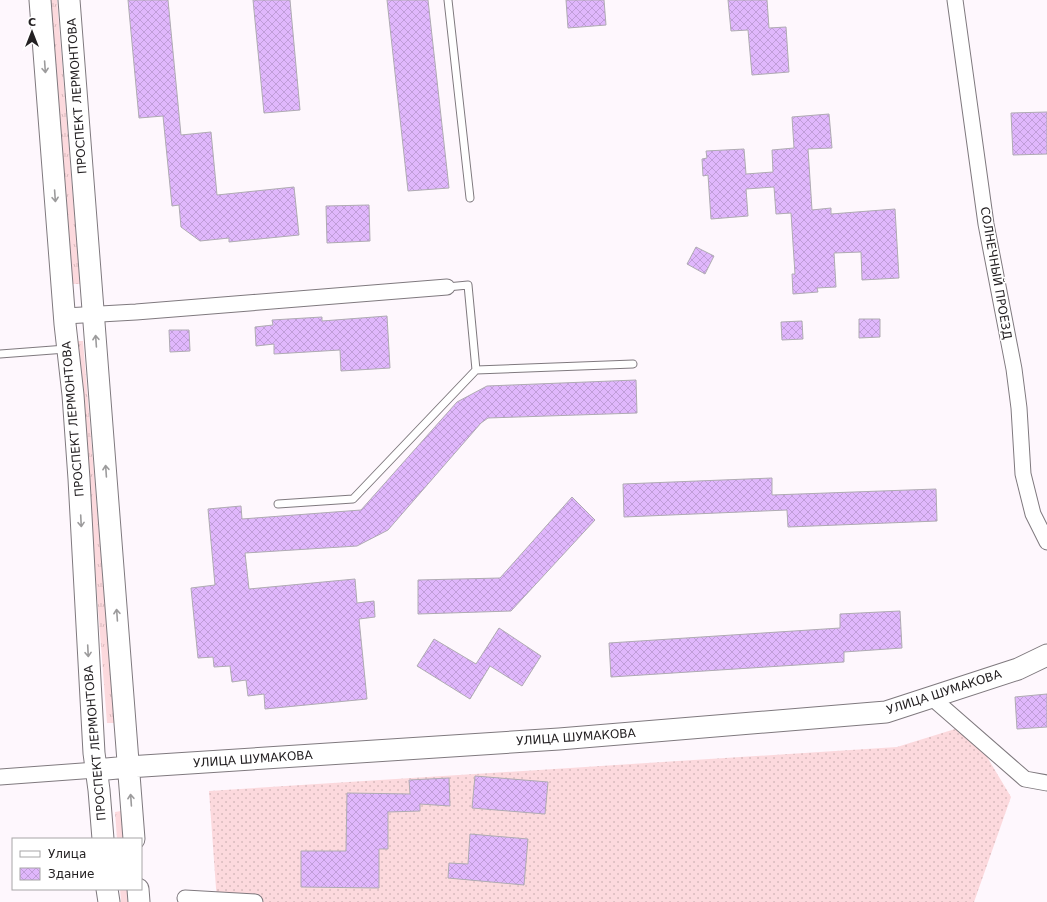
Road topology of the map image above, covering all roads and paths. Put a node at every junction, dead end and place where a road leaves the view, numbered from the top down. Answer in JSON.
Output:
{"nodes":[{"id":1,"x":40,"y":0,"type":"edge"},
{"id":2,"x":69,"y":0,"type":"edge"},
{"id":3,"x":448,"y":0,"type":"edge"},
{"id":4,"x":955,"y":0,"type":"edge"},
{"id":5,"x":470,"y":198,"type":"dead end"},
{"id":6,"x":447,"y":287,"type":"joint"},
{"id":7,"x":94,"y":315,"type":"junction"},
{"id":8,"x":65,"y":316,"type":"junction"},
{"id":9,"x":68,"y":349,"type":"junction"},
{"id":10,"x":0,"y":354,"type":"edge"},
{"id":11,"x":633,"y":364,"type":"dead end"},
{"id":12,"x":476,"y":370,"type":"junction"},
{"id":13,"x":278,"y":504,"type":"dead end"},
{"id":14,"x":1047,"y":542,"type":"edge"},
{"id":15,"x":1047,"y":655,"type":"edge"},
{"id":16,"x":931,"y":697,"type":"junction"},
{"id":17,"x":128,"y":767,"type":"junction"},
{"id":18,"x":96,"y":770,"type":"junction"},
{"id":19,"x":0,"y":777,"type":"edge"},
{"id":20,"x":1047,"y":783,"type":"edge"},
{"id":21,"x":103,"y":838,"type":"edge"},
{"id":22,"x":134,"y":838,"type":"edge"},
{"id":23,"x":108,"y":890,"type":"edge"},
{"id":24,"x":138,"y":890,"type":"edge"},
{"id":25,"x":186,"y":898,"type":"dead end"},
{"id":26,"x":109,"y":902,"type":"edge"},
{"id":27,"x":139,"y":902,"type":"edge"},
{"id":28,"x":255,"y":902,"type":"edge"}],
"edges":[{"from":1,"to":8,"type":"street","name":"ПРОСПЕКТ ЛЕРМОНТОВА","one_way":true},
{"from":2,"to":7,"type":"street","name":"ПРОСПЕКТ ЛЕРМОНТОВА"},
{"from":3,"to":5,"type":"lane"},
{"from":4,"to":14,"type":"street","name":"СОЛНЕЧНЫЙ ПРОЕЗД"},
{"from":6,"to":7,"type":"street"},
{"from":6,"to":12,"type":"lane"},
{"from":7,"to":8,"type":"street"},
{"from":17,"to":7,"type":"street","name":"ПРОСПЕКТ ЛЕРМОНТОВА","one_way":true},
{"from":8,"to":9,"type":"street","name":"ПРОСПЕКТ ЛЕРМОНТОВА"},
{"from":9,"to":10,"type":"lane"},
{"from":9,"to":18,"type":"street","name":"ПРОСПЕКТ ЛЕРМОНТОВА","one_way":true},
{"from":11,"to":12,"type":"lane"},
{"from":12,"to":13,"type":"lane"},
{"from":15,"to":16,"type":"street","name":"УЛИЦА ШУМАКОВА"},
{"from":16,"to":17,"type":"street","name":"УЛИЦА ШУМАКОВА"},
{"from":16,"to":20,"type":"street"},
{"from":17,"to":18,"type":"street","name":"УЛИЦА ШУМАКОВА"},
{"from":22,"to":17,"type":"street","name":"ПРОСПЕКТ ЛЕРМОНТОВА","one_way":true},
{"from":18,"to":19,"type":"street"},
{"from":18,"to":21,"type":"street","name":"ПРОСПЕКТ ЛЕРМОНТОВА"},
{"from":23,"to":26,"type":"street"},
{"from":24,"to":27,"type":"street"},
{"from":25,"to":28,"type":"street"}]}
